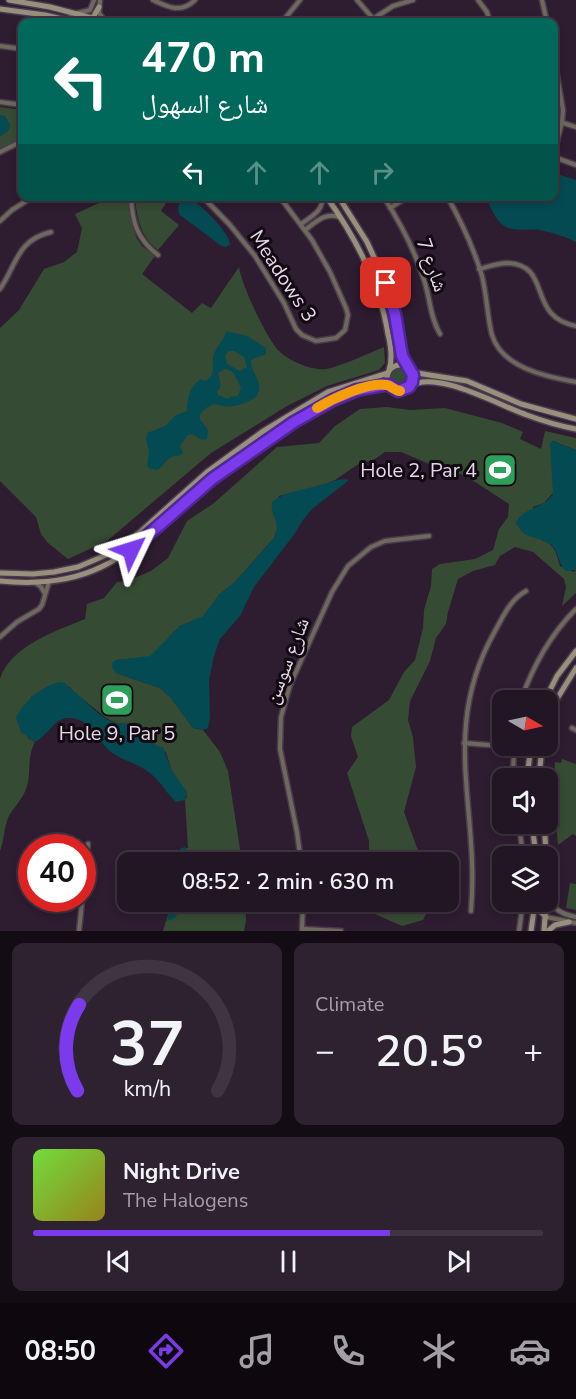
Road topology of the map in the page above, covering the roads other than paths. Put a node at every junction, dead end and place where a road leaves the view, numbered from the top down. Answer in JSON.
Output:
{"nodes":[{"id":1,"x":9,"y":0,"type":"edge"},
{"id":2,"x":153,"y":0,"type":"edge"},
{"id":3,"x":195,"y":0,"type":"edge"},
{"id":4,"x":300,"y":0,"type":"edge"},
{"id":5,"x":357,"y":0,"type":"edge"},
{"id":6,"x":413,"y":0,"type":"edge"},
{"id":7,"x":478,"y":0,"type":"edge"},
{"id":8,"x":542,"y":0,"type":"edge"},
{"id":9,"x":98,"y":3,"type":"edge"},
{"id":10,"x":0,"y":9,"type":"edge"},
{"id":11,"x":78,"y":14,"type":"junction"},
{"id":12,"x":45,"y":15,"type":"junction"},
{"id":13,"x":58,"y":18,"type":"edge"},
{"id":14,"x":63,"y":18,"type":"edge"},
{"id":15,"x":94,"y":18,"type":"joint"},
{"id":16,"x":103,"y":18,"type":"edge"},
{"id":17,"x":285,"y":18,"type":"edge"},
{"id":18,"x":372,"y":18,"type":"edge"},
{"id":19,"x":379,"y":18,"type":"edge"},
{"id":20,"x":489,"y":18,"type":"edge"},
{"id":21,"x":545,"y":18,"type":"edge"},
{"id":22,"x":0,"y":46,"type":"edge"},
{"id":23,"x":18,"y":48,"type":"edge"},
{"id":24,"x":558,"y":78,"type":"edge"},
{"id":25,"x":0,"y":102,"type":"edge"},
{"id":26,"x":18,"y":104,"type":"edge"},
{"id":27,"x":558,"y":121,"type":"edge"},
{"id":28,"x":562,"y":122,"type":"junction"},
{"id":29,"x":576,"y":127,"type":"edge"},
{"id":30,"x":558,"y":138,"type":"edge"},
{"id":31,"x":18,"y":143,"type":"edge"},
{"id":32,"x":0,"y":152,"type":"edge"},
{"id":33,"x":558,"y":157,"type":"edge"},
{"id":34,"x":576,"y":165,"type":"edge"},
{"id":35,"x":26,"y":201,"type":"edge"},
{"id":36,"x":132,"y":201,"type":"edge"},
{"id":37,"x":207,"y":201,"type":"edge"},
{"id":38,"x":283,"y":201,"type":"edge"},
{"id":39,"x":323,"y":201,"type":"edge"},
{"id":40,"x":328,"y":201,"type":"edge"},
{"id":41,"x":341,"y":201,"type":"edge"},
{"id":42,"x":385,"y":201,"type":"edge"},
{"id":43,"x":402,"y":201,"type":"edge"},
{"id":44,"x":450,"y":201,"type":"edge"},
{"id":45,"x":390,"y":208,"type":"junction"},
{"id":46,"x":320,"y":211,"type":"junction"},
{"id":47,"x":324,"y":216,"type":"junction"},
{"id":48,"x":340,"y":218,"type":"junction"},
{"id":49,"x":0,"y":221,"type":"edge"},
{"id":50,"x":301,"y":224,"type":"junction"},
{"id":51,"x":305,"y":230,"type":"junction"},
{"id":52,"x":51,"y":231,"type":"dead end"},
{"id":53,"x":158,"y":255,"type":"dead end"},
{"id":54,"x":479,"y":269,"type":"junction"},
{"id":55,"x":0,"y":289,"type":"edge"},
{"id":56,"x":576,"y":326,"type":"edge"},
{"id":57,"x":440,"y":333,"type":"dead end"},
{"id":58,"x":409,"y":368,"type":"junction"},
{"id":59,"x":388,"y":371,"type":"junction"},
{"id":60,"x":576,"y":382,"type":"edge"},
{"id":61,"x":389,"y":385,"type":"junction"},
{"id":62,"x":409,"y":387,"type":"junction"},
{"id":63,"x":576,"y":419,"type":"edge"},
{"id":64,"x":576,"y":429,"type":"edge"},
{"id":65,"x":429,"y":536,"type":"dead end"},
{"id":66,"x":0,"y":573,"type":"edge"},
{"id":67,"x":0,"y":581,"type":"edge"},
{"id":68,"x":49,"y":582,"type":"junction"},
{"id":69,"x":36,"y":583,"type":"junction"},
{"id":70,"x":526,"y":591,"type":"dead end"},
{"id":71,"x":45,"y":595,"type":"junction"},
{"id":72,"x":576,"y":609,"type":"edge"},
{"id":73,"x":0,"y":637,"type":"edge"},
{"id":74,"x":576,"y":651,"type":"edge"},
{"id":75,"x":576,"y":668,"type":"edge"},
{"id":76,"x":525,"y":690,"type":"edge"},
{"id":77,"x":550,"y":690,"type":"edge"},
{"id":78,"x":558,"y":697,"type":"edge"},
{"id":79,"x":464,"y":743,"type":"junction"},
{"id":80,"x":492,"y":745,"type":"edge"},
{"id":81,"x":299,"y":852,"type":"edge"},
{"id":82,"x":471,"y":911,"type":"dead end"},
{"id":83,"x":558,"y":911,"type":"edge"},
{"id":84,"x":82,"y":912,"type":"edge"},
{"id":85,"x":303,"y":912,"type":"edge"},
{"id":86,"x":522,"y":912,"type":"edge"},
{"id":87,"x":534,"y":912,"type":"edge"},
{"id":88,"x":541,"y":912,"type":"edge"},
{"id":89,"x":546,"y":912,"type":"edge"},
{"id":90,"x":546,"y":917,"type":"junction"},
{"id":91,"x":576,"y":917,"type":"edge"},
{"id":92,"x":568,"y":922,"type":"junction"},
{"id":93,"x":576,"y":923,"type":"edge"},
{"id":94,"x":302,"y":930,"type":"edge"},
{"id":95,"x":79,"y":931,"type":"edge"},
{"id":96,"x":341,"y":931,"type":"edge"},
{"id":97,"x":519,"y":931,"type":"edge"},
{"id":98,"x":531,"y":931,"type":"edge"},
{"id":99,"x":546,"y":931,"type":"edge"}],
"edges":[{"from":1,"to":11,"type":"main road"},
{"from":2,"to":3,"type":"street"},
{"from":4,"to":17,"type":"street"},
{"from":5,"to":18,"type":"street"},
{"from":6,"to":19,"type":"street"},
{"from":7,"to":20,"type":"street"},
{"from":8,"to":21,"type":"street"},
{"from":9,"to":11,"type":"street"},
{"from":9,"to":15,"type":"main road"},
{"from":9,"to":16,"type":"street"},
{"from":10,"to":12,"type":"main road"},
{"from":11,"to":15,"type":"main road"},
{"from":12,"to":13,"type":"main road"},
{"from":12,"to":14,"type":"main road"},
{"from":22,"to":23,"type":"street"},
{"from":24,"to":28,"type":"street"},
{"from":25,"to":26,"type":"street"},
{"from":27,"to":28,"type":"street"},
{"from":28,"to":29,"type":"street"},
{"from":28,"to":30,"type":"street"},
{"from":31,"to":32,"type":"street"},
{"from":33,"to":34,"type":"street"},
{"from":35,"to":49,"type":"street"},
{"from":36,"to":53,"type":"street"},
{"from":37,"to":51,"type":"street","name":"Meadows 3"},
{"from":38,"to":50,"type":"street","name":"Meadows 3"},
{"from":39,"to":46,"type":"street"},
{"from":40,"to":48,"type":"main road"},
{"from":41,"to":58,"type":"main road"},
{"from":42,"to":45,"type":"street","name":"شارع 7"},
{"from":43,"to":45,"type":"street"},
{"from":44,"to":54,"type":"street"},
{"from":45,"to":57,"type":"street","name":"شارع 7"},
{"from":46,"to":47,"type":"street"},
{"from":46,"to":50,"type":"street"},
{"from":47,"to":48,"type":"street"},
{"from":47,"to":51,"type":"street"},
{"from":48,"to":59,"type":"main road"},
{"from":50,"to":51,"type":"street","name":"Meadows 3"},
{"from":52,"to":55,"type":"street"},
{"from":54,"to":56,"type":"street"},
{"from":54,"to":60,"type":"street"},
{"from":58,"to":59,"type":"main road"},
{"from":58,"to":62,"type":"main road"},
{"from":58,"to":63,"type":"main road"},
{"from":59,"to":61,"type":"main road"},
{"from":59,"to":66,"type":"main road"},
{"from":61,"to":62,"type":"main road"},
{"from":61,"to":68,"type":"main road"},
{"from":62,"to":64,"type":"main road"},
{"from":65,"to":81,"type":"street","name":"شارع سوسن"},
{"from":67,"to":69,"type":"main road"},
{"from":68,"to":69,"type":"main road"},
{"from":68,"to":71,"type":"street"},
{"from":69,"to":71,"type":"street"},
{"from":70,"to":79,"type":"street"},
{"from":71,"to":73,"type":"street"},
{"from":72,"to":76,"type":"street"},
{"from":74,"to":77,"type":"main road"},
{"from":75,"to":78,"type":"main road"},
{"from":79,"to":80,"type":"street"},
{"from":79,"to":82,"type":"street"},
{"from":83,"to":91,"type":"street"},
{"from":84,"to":95,"type":"street"},
{"from":85,"to":94,"type":"street"},
{"from":86,"to":97,"type":"street"},
{"from":87,"to":98,"type":"main road"},
{"from":88,"to":90,"type":"main road"},
{"from":89,"to":90,"type":"main road"},
{"from":90,"to":92,"type":"street"},
{"from":90,"to":99,"type":"main road"},
{"from":92,"to":93,"type":"street"},
{"from":92,"to":99,"type":"main road"},
{"from":94,"to":96,"type":"street"}]}
